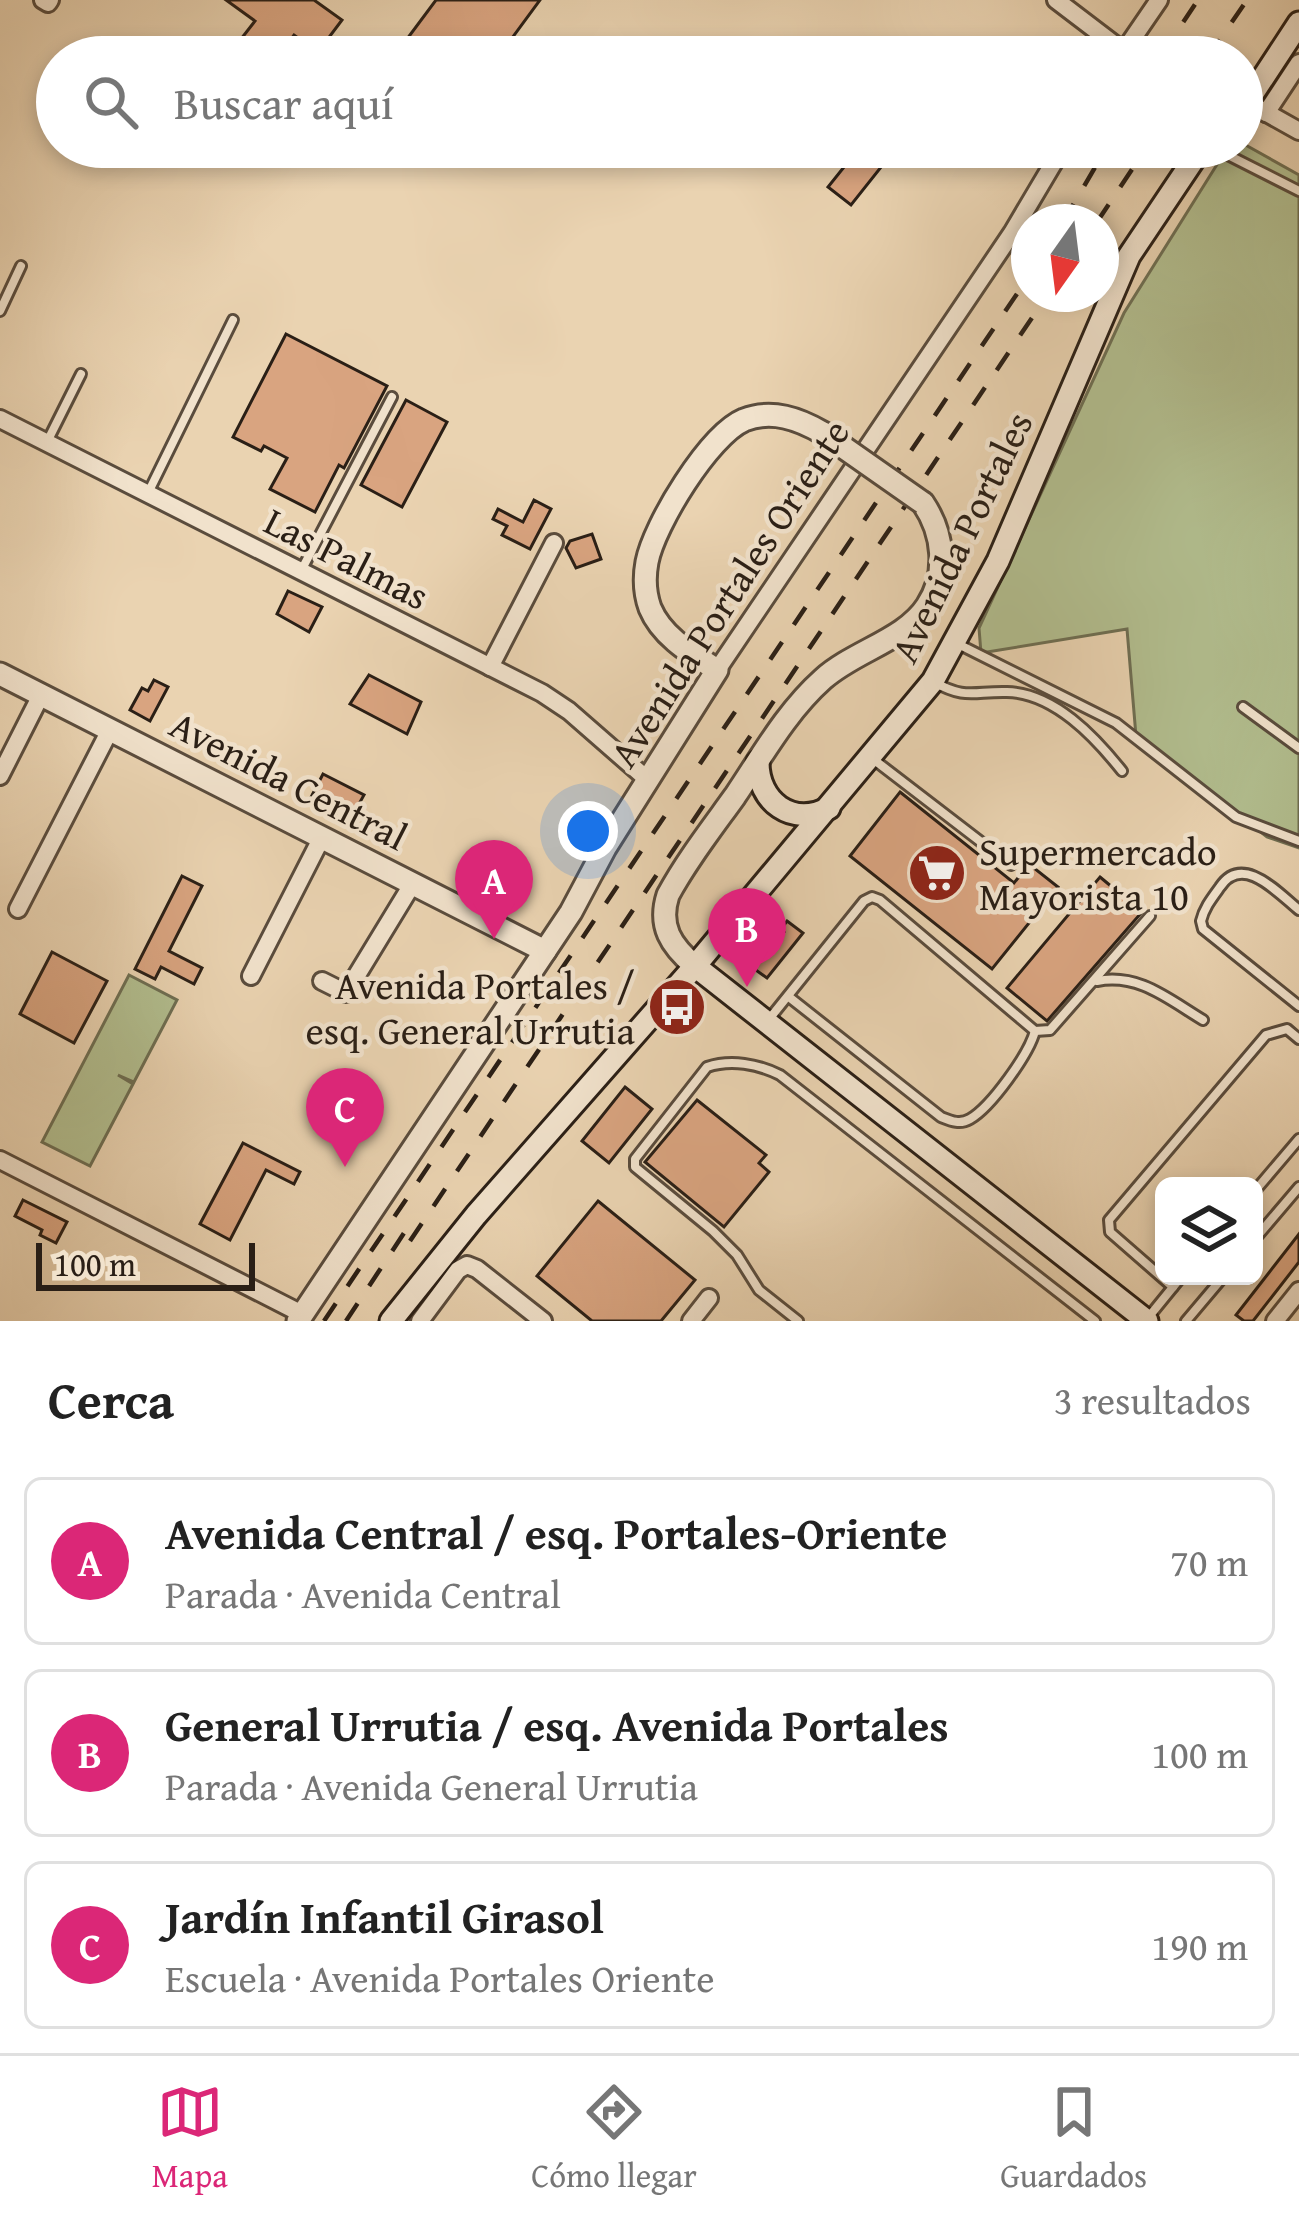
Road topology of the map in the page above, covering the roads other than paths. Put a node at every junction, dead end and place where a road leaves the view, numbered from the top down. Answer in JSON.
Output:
{"nodes":[{"id":1,"x":1056,"y":0,"type":"edge"},
{"id":2,"x":1159,"y":0,"type":"edge"},
{"id":3,"x":1299,"y":1,"type":"edge"},
{"id":4,"x":1299,"y":23,"type":"edge"},
{"id":5,"x":1099,"y":36,"type":"edge"},
{"id":6,"x":1134,"y":36,"type":"edge"},
{"id":7,"x":1299,"y":63,"type":"edge"},
{"id":8,"x":1263,"y":72,"type":"edge"},
{"id":9,"x":1263,"y":79,"type":"edge"},
{"id":10,"x":1263,"y":91,"type":"edge"},
{"id":11,"x":1263,"y":111,"type":"edge"},
{"id":12,"x":1299,"y":131,"type":"edge"},
{"id":13,"x":1051,"y":168,"type":"edge"},
{"id":14,"x":1200,"y":168,"type":"edge"},
{"id":15,"x":1253,"y":168,"type":"edge"},
{"id":16,"x":1299,"y":190,"type":"edge"},
{"id":17,"x":21,"y":266,"type":"dead end"},
{"id":18,"x":0,"y":310,"type":"edge"},
{"id":19,"x":233,"y":320,"type":"dead end"},
{"id":20,"x":81,"y":374,"type":"dead end"},
{"id":21,"x":392,"y":397,"type":"dead end"},
{"id":22,"x":0,"y":419,"type":"edge"},
{"id":23,"x":47,"y":443,"type":"junction"},
{"id":24,"x":148,"y":494,"type":"junction"},
{"id":25,"x":554,"y":543,"type":"dead end"},
{"id":26,"x":301,"y":571,"type":"junction"},
{"id":27,"x":957,"y":643,"type":"junction"},
{"id":28,"x":490,"y":668,"type":"junction"},
{"id":29,"x":717,"y":670,"type":"junction"},
{"id":30,"x":0,"y":674,"type":"edge"},
{"id":31,"x":933,"y":681,"type":"junction"},
{"id":32,"x":41,"y":695,"type":"junction"},
{"id":33,"x":1243,"y":706,"type":"dead end"},
{"id":34,"x":110,"y":730,"type":"junction"},
{"id":35,"x":1299,"y":748,"type":"edge"},
{"id":36,"x":872,"y":758,"type":"junction"},
{"id":37,"x":758,"y":762,"type":"junction"},
{"id":38,"x":1122,"y":771,"type":"dead end"},
{"id":39,"x":0,"y":776,"type":"edge"},
{"id":40,"x":648,"y":780,"type":"junction"},
{"id":41,"x":830,"y":807,"type":"junction"},
{"id":42,"x":322,"y":837,"type":"junction"},
{"id":43,"x":1299,"y":841,"type":"edge"},
{"id":44,"x":1012,"y":865,"type":"dead end"},
{"id":45,"x":413,"y":884,"type":"junction"},
{"id":46,"x":18,"y":909,"type":"dead end"},
{"id":47,"x":1299,"y":910,"type":"edge"},
{"id":48,"x":1150,"y":916,"type":"dead end"},
{"id":49,"x":545,"y":951,"type":"junction"},
{"id":50,"x":695,"y":966,"type":"junction"},
{"id":51,"x":251,"y":976,"type":"dead end"},
{"id":52,"x":322,"y":981,"type":"dead end"},
{"id":53,"x":1093,"y":982,"type":"junction"},
{"id":54,"x":789,"y":997,"type":"junction"},
{"id":55,"x":1299,"y":1006,"type":"edge"},
{"id":56,"x":1203,"y":1020,"type":"dead end"},
{"id":57,"x":768,"y":1021,"type":"junction"},
{"id":58,"x":1035,"y":1031,"type":"junction"},
{"id":59,"x":1299,"y":1039,"type":"edge"},
{"id":60,"x":1299,"y":1139,"type":"edge"},
{"id":61,"x":0,"y":1160,"type":"edge"},
{"id":62,"x":1263,"y":1181,"type":"edge"},
{"id":63,"x":1299,"y":1187,"type":"edge"},
{"id":64,"x":1263,"y":1229,"type":"edge"},
{"id":65,"x":1216,"y":1285,"type":"edge"},
{"id":66,"x":1173,"y":1287,"type":"joint"},
{"id":67,"x":1299,"y":1291,"type":"edge"},
{"id":68,"x":709,"y":1298,"type":"dead end"},
{"id":69,"x":300,"y":1318,"type":"edge"},
{"id":70,"x":1281,"y":1319,"type":"edge"},
{"id":71,"x":391,"y":1321,"type":"edge"},
{"id":72,"x":420,"y":1321,"type":"edge"},
{"id":73,"x":543,"y":1321,"type":"edge"},
{"id":74,"x":691,"y":1321,"type":"edge"},
{"id":75,"x":798,"y":1321,"type":"edge"},
{"id":76,"x":1096,"y":1321,"type":"edge"},
{"id":77,"x":1146,"y":1321,"type":"edge"},
{"id":78,"x":1186,"y":1321,"type":"edge"}],
"edges":[{"from":1,"to":5,"type":"street"},
{"from":2,"to":6,"type":"street"},
{"from":3,"to":8,"type":"street"},
{"from":4,"to":9,"type":"street"},
{"from":7,"to":10,"type":"street"},
{"from":11,"to":12,"type":"street"},
{"from":13,"to":29,"type":"street","name":"Avenida Portales Oriente"},
{"from":14,"to":27,"type":"street","name":"Avenida Portales"},
{"from":15,"to":16,"type":"lane"},
{"from":17,"to":18,"type":"lane"},
{"from":19,"to":24,"type":"lane"},
{"from":20,"to":23,"type":"lane"},
{"from":21,"to":26,"type":"lane"},
{"from":22,"to":23,"type":"street","name":"Las Palmas"},
{"from":23,"to":24,"type":"street","name":"Las Palmas"},
{"from":24,"to":26,"type":"street","name":"Las Palmas"},
{"from":25,"to":28,"type":"street"},
{"from":26,"to":28,"type":"street","name":"Las Palmas"},
{"from":27,"to":31,"type":"street","name":"Avenida Portales"},
{"from":27,"to":43,"type":"lane"},
{"from":28,"to":40,"type":"street","name":"Las Palmas"},
{"from":29,"to":37,"type":"street","name":"Avenida Portales","bridge":true},
{"from":29,"to":40,"type":"street","name":"Avenida Portales Oriente"},
{"from":30,"to":32,"type":"street","name":"Avenida Central"},
{"from":31,"to":36,"type":"street","name":"Avenida Portales"},
{"from":31,"to":38,"type":"lane"},
{"from":32,"to":34,"type":"street","name":"Avenida Central"},
{"from":32,"to":39,"type":"street"},
{"from":33,"to":35,"type":"lane"},
{"from":34,"to":42,"type":"street","name":"Avenida Central"},
{"from":34,"to":46,"type":"street"},
{"from":36,"to":41,"type":"street","name":"Avenida Portales"},
{"from":36,"to":44,"type":"lane"},
{"from":37,"to":41,"type":"street"},
{"from":37,"to":50,"type":"street","name":"Avenida Portales"},
{"from":40,"to":49,"type":"street","name":"Avenida Portales Oriente"},
{"from":41,"to":50,"type":"street","name":"Avenida Portales"},
{"from":42,"to":45,"type":"street","name":"Avenida Central"},
{"from":42,"to":51,"type":"street"},
{"from":45,"to":49,"type":"street","name":"Avenida Central"},
{"from":45,"to":52,"type":"street"},
{"from":47,"to":55,"type":"lane"},
{"from":48,"to":53,"type":"lane"},
{"from":49,"to":69,"type":"street","name":"Avenida Portales Oriente"},
{"from":50,"to":57,"type":"street"},
{"from":50,"to":71,"type":"street","name":"Avenida Portales"},
{"from":53,"to":56,"type":"lane"},
{"from":53,"to":58,"type":"lane"},
{"from":54,"to":57,"type":"lane"},
{"from":54,"to":58,"type":"lane"},
{"from":54,"to":58,"type":"lane"},
{"from":57,"to":77,"type":"street"},
{"from":59,"to":66,"type":"lane"},
{"from":60,"to":62,"type":"lane"},
{"from":61,"to":69,"type":"street"},
{"from":63,"to":64,"type":"lane"},
{"from":65,"to":78,"type":"lane"},
{"from":66,"to":77,"type":"lane"},
{"from":67,"to":70,"type":"street"},
{"from":68,"to":74,"type":"street"},
{"from":72,"to":73,"type":"street"},
{"from":75,"to":76,"type":"lane"}]}
